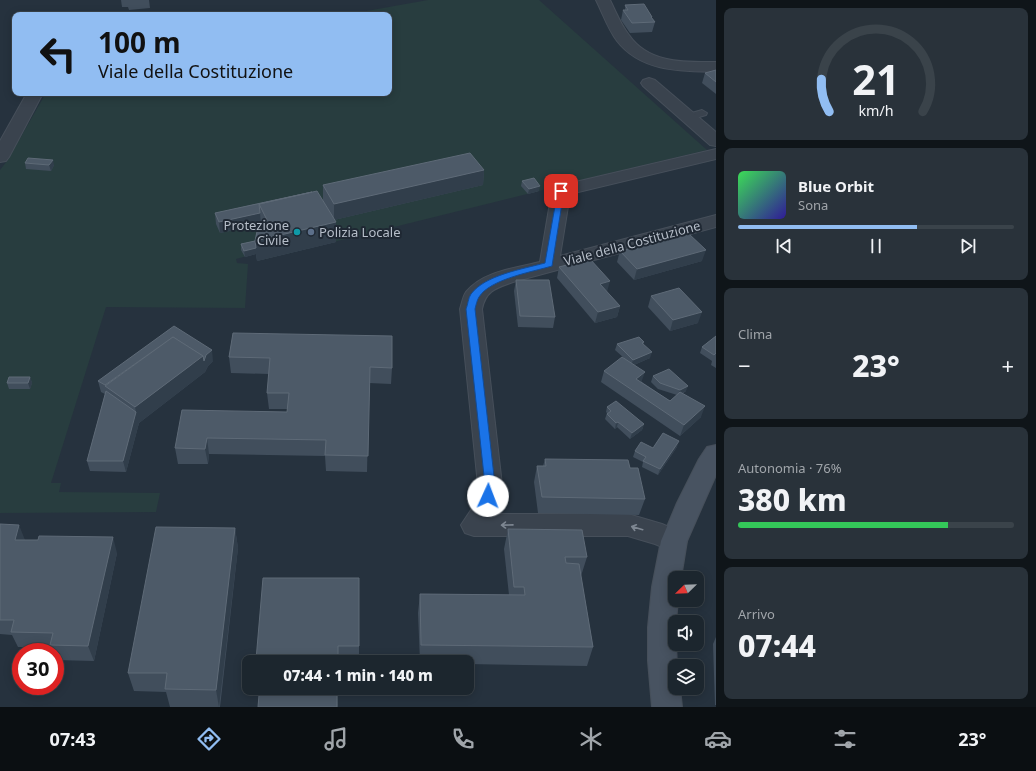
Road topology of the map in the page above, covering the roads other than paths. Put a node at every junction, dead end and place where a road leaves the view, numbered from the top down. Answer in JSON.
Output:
{"nodes":[{"id":1,"x":603,"y":0,"type":"edge"},
{"id":2,"x":716,"y":67,"type":"edge"},
{"id":3,"x":656,"y":82,"type":"dead end"},
{"id":4,"x":33,"y":96,"type":"edge"},
{"id":5,"x":696,"y":115,"type":"junction"},
{"id":6,"x":716,"y":125,"type":"edge"},
{"id":7,"x":716,"y":140,"type":"edge"},
{"id":8,"x":716,"y":154,"type":"edge"},
{"id":9,"x":0,"y":157,"type":"edge"},
{"id":10,"x":716,"y":221,"type":"edge"},
{"id":11,"x":549,"y":265,"type":"junction"},
{"id":12,"x":716,"y":454,"type":"edge"},
{"id":13,"x":674,"y":541,"type":"junction"},
{"id":14,"x":667,"y":707,"type":"edge"}],
"edges":[{"from":1,"to":2,"type":"street"},
{"from":3,"to":5,"type":"street"},
{"from":4,"to":9,"type":"street"},
{"from":5,"to":6,"type":"street"},
{"from":5,"to":7,"type":"street"},
{"from":8,"to":11,"type":"street","name":"Viale della Costituzione"},
{"from":10,"to":11,"type":"street","name":"Viale della Costituzione"},
{"from":13,"to":11,"type":"street","name":"Viale della Costituzione","one_way":true},
{"from":12,"to":13,"type":"main road"},
{"from":13,"to":14,"type":"main road"}]}
